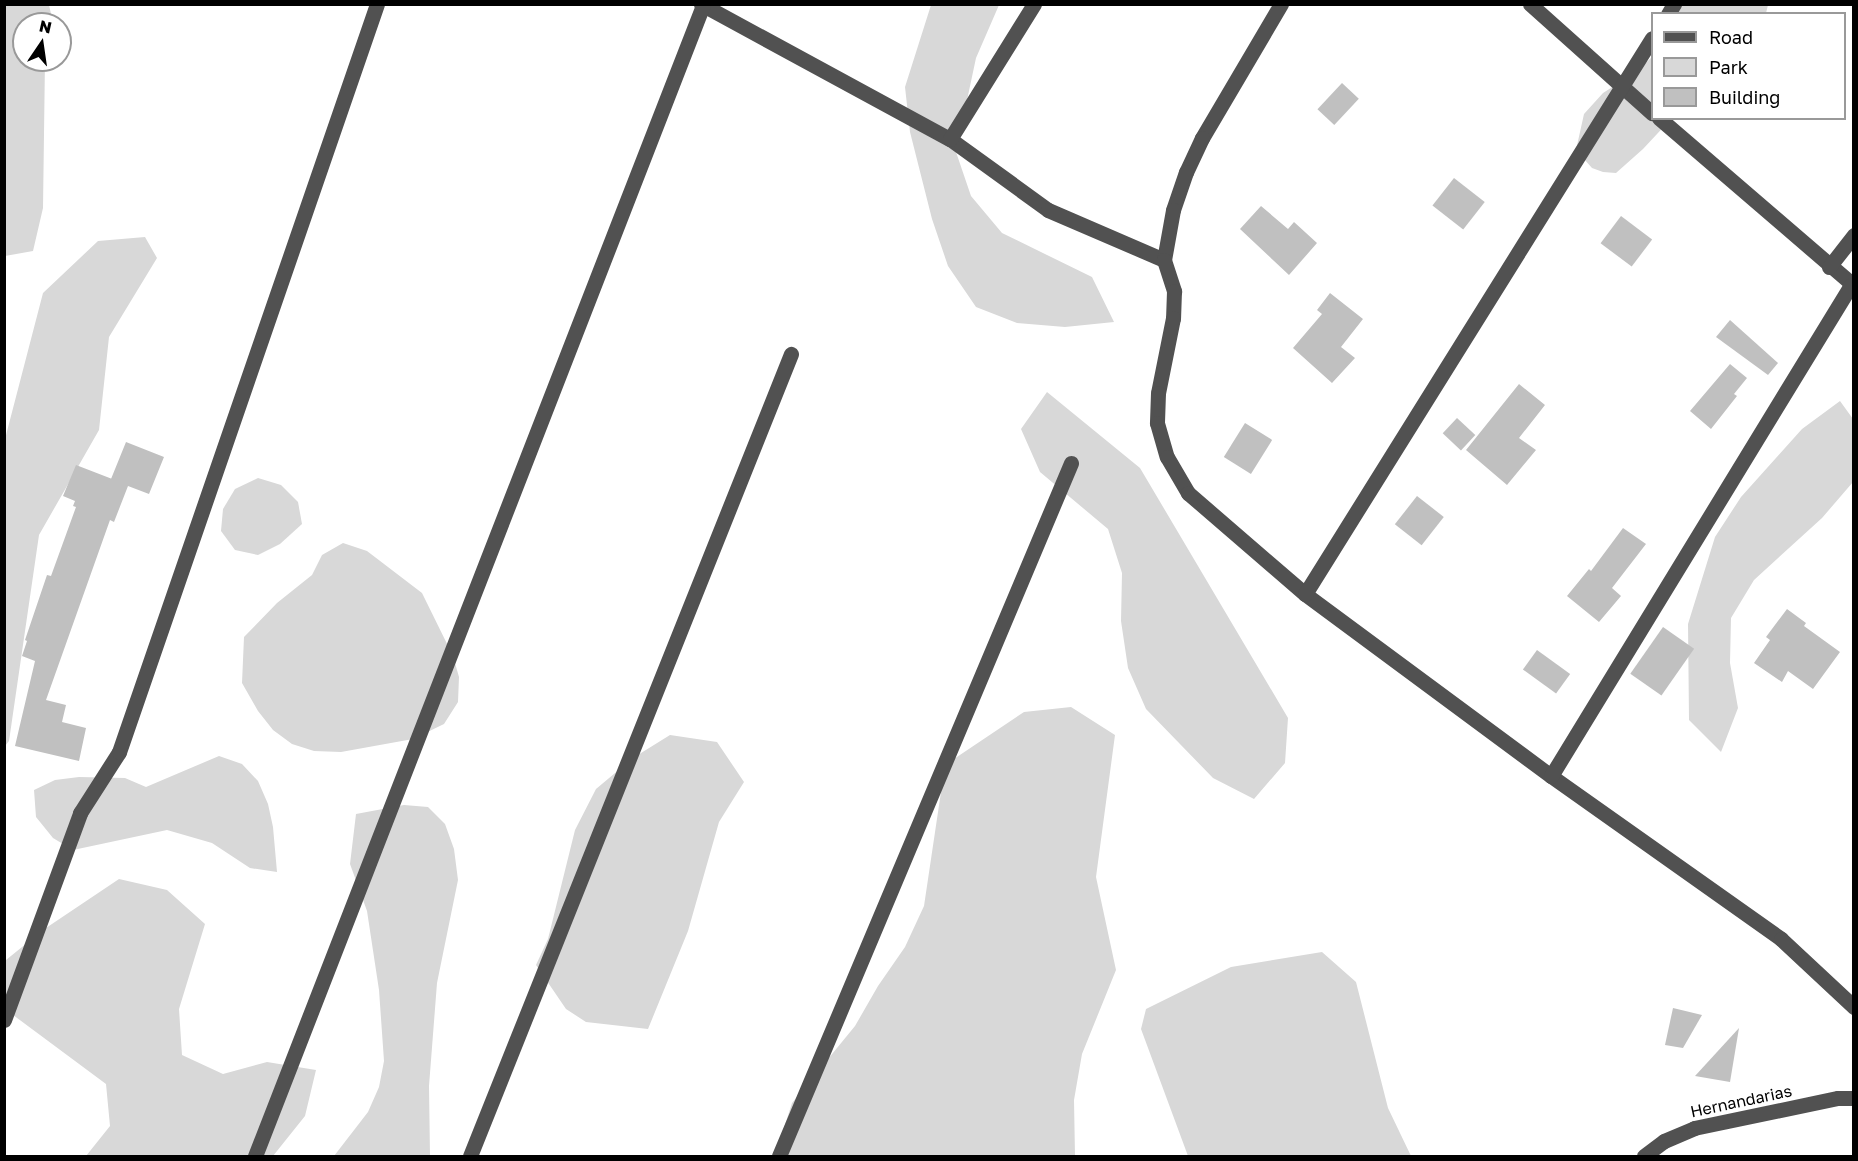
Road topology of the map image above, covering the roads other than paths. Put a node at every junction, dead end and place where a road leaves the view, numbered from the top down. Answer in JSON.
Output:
{"nodes":[{"id":1,"x":377,"y":4,"type":"edge"},
{"id":2,"x":1034,"y":4,"type":"edge"},
{"id":3,"x":1281,"y":4,"type":"edge"},
{"id":4,"x":1530,"y":4,"type":"edge"},
{"id":5,"x":702,"y":5,"type":"edge"},
{"id":6,"x":1651,"y":41,"type":"edge"},
{"id":7,"x":1622,"y":87,"type":"junction"},
{"id":8,"x":1651,"y":111,"type":"edge"},
{"id":9,"x":1661,"y":120,"type":"edge"},
{"id":10,"x":950,"y":139,"type":"junction"},
{"id":11,"x":1854,"y":235,"type":"edge"},
{"id":12,"x":1164,"y":260,"type":"junction"},
{"id":13,"x":1829,"y":267,"type":"junction"},
{"id":14,"x":1852,"y":285,"type":"edge"},
{"id":15,"x":791,"y":354,"type":"dead end"},
{"id":16,"x":1071,"y":463,"type":"dead end"},
{"id":17,"x":1305,"y":594,"type":"junction"},
{"id":18,"x":1551,"y":776,"type":"junction"},
{"id":19,"x":1854,"y":1007,"type":"edge"},
{"id":20,"x":4,"y":1020,"type":"edge"},
{"id":21,"x":1854,"y":1098,"type":"edge"},
{"id":22,"x":255,"y":1156,"type":"edge"},
{"id":23,"x":470,"y":1156,"type":"edge"},
{"id":24,"x":778,"y":1156,"type":"edge"},
{"id":25,"x":1644,"y":1156,"type":"edge"}],
"edges":[{"from":1,"to":20,"type":"street"},
{"from":2,"to":10,"type":"street"},
{"from":3,"to":12,"type":"street"},
{"from":4,"to":7,"type":"street"},
{"from":5,"to":10,"type":"street"},
{"from":5,"to":22,"type":"street"},
{"from":6,"to":7,"type":"street"},
{"from":7,"to":8,"type":"street"},
{"from":7,"to":17,"type":"street"},
{"from":9,"to":13,"type":"street"},
{"from":10,"to":12,"type":"street"},
{"from":11,"to":13,"type":"street"},
{"from":12,"to":17,"type":"street"},
{"from":13,"to":14,"type":"street"},
{"from":14,"to":18,"type":"street"},
{"from":15,"to":23,"type":"street"},
{"from":16,"to":24,"type":"street"},
{"from":17,"to":18,"type":"street"},
{"from":18,"to":19,"type":"street"},
{"from":21,"to":25,"type":"street","name":"Hernandarias"}]}
